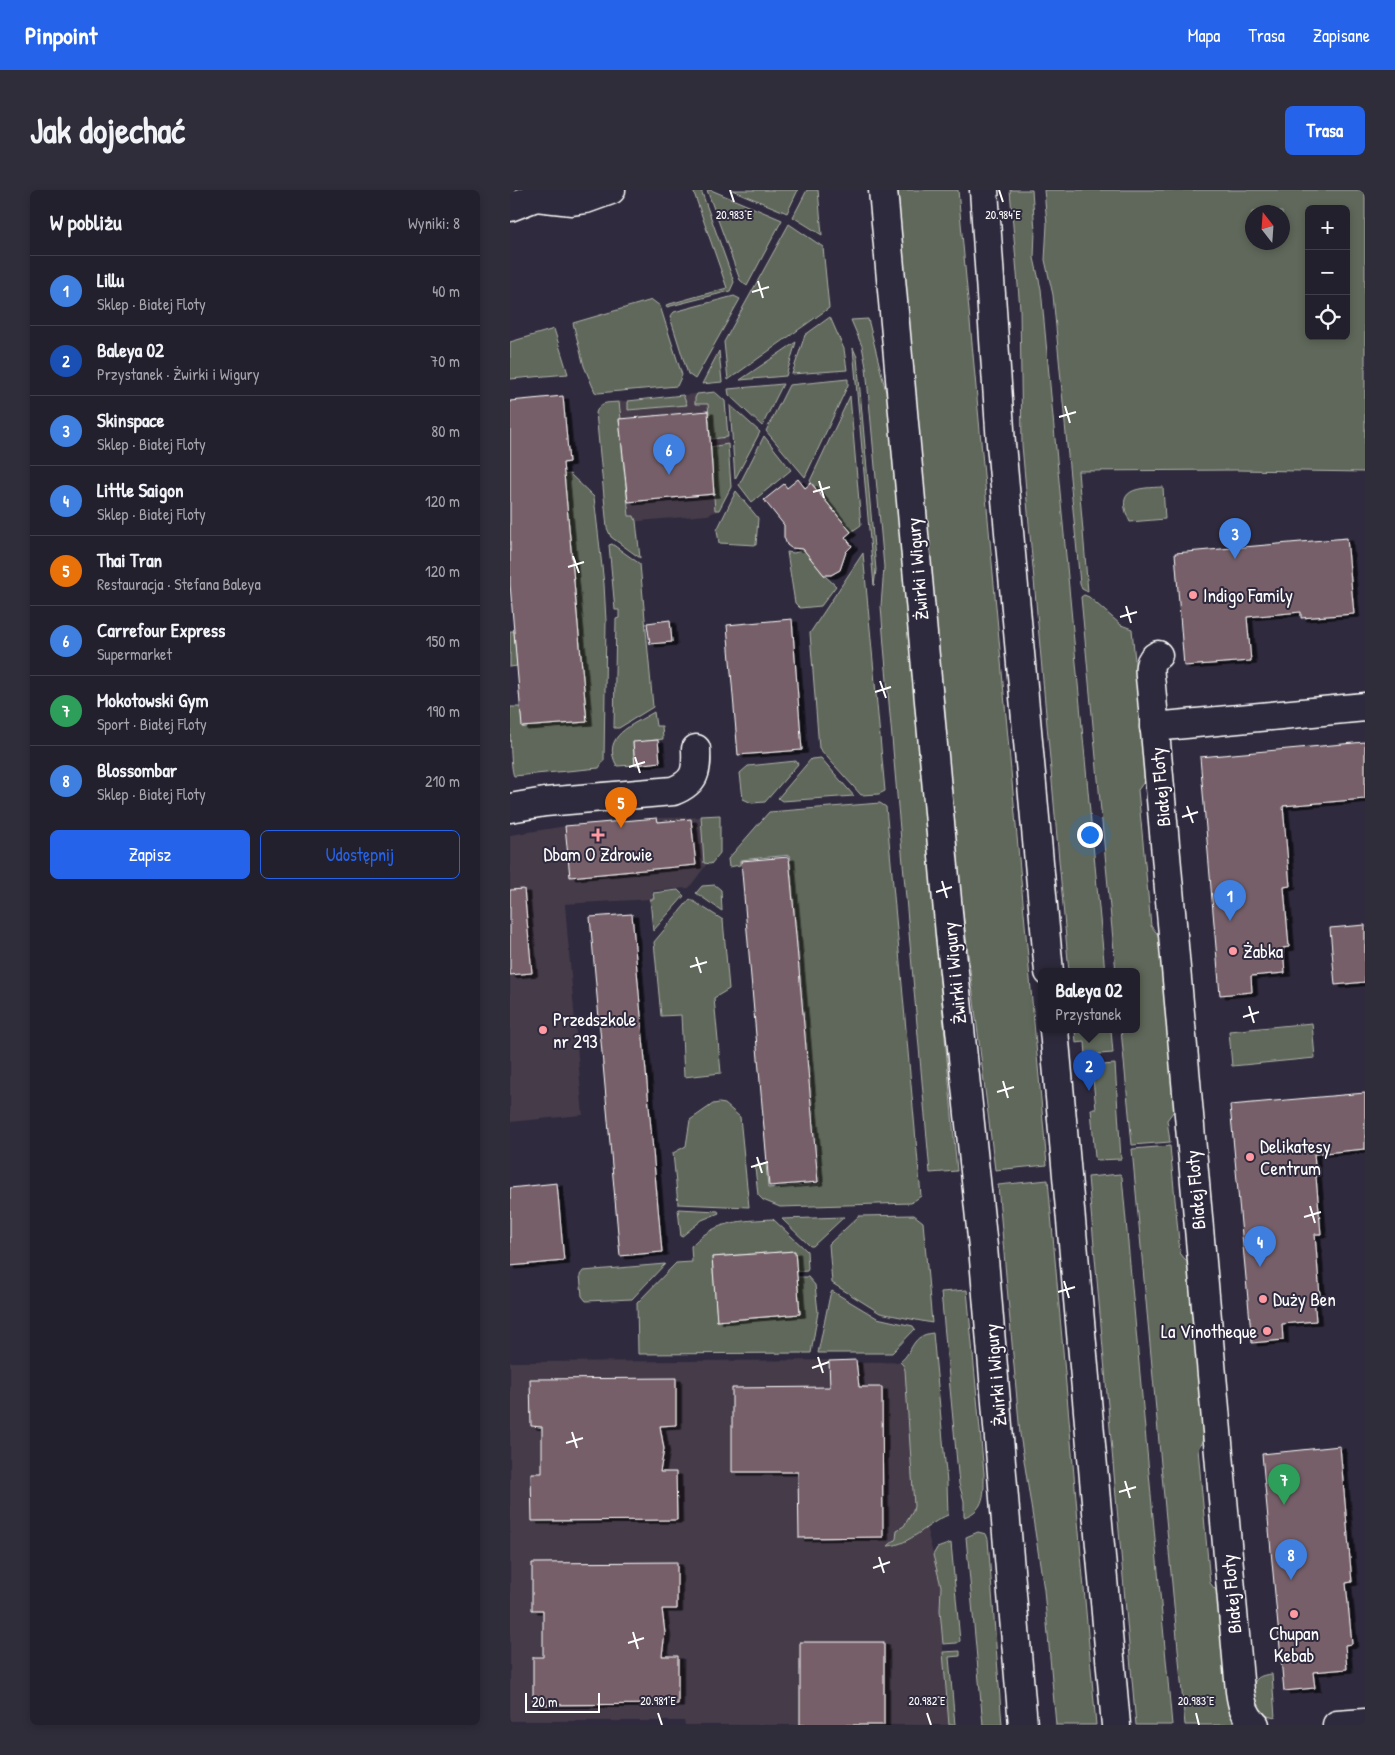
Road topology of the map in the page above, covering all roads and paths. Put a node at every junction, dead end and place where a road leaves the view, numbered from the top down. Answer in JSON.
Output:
{"nodes":[{"id":1,"x":611,"y":190,"type":"edge"},
{"id":2,"x":883,"y":190,"type":"edge"},
{"id":3,"x":984,"y":190,"type":"edge"},
{"id":4,"x":541,"y":194,"type":"edge"},
{"id":5,"x":510,"y":208,"type":"edge"},
{"id":6,"x":1158,"y":654,"type":"dead end"},
{"id":7,"x":1365,"y":707,"type":"edge"},
{"id":8,"x":1154,"y":727,"type":"junction"},
{"id":9,"x":696,"y":749,"type":"dead end"},
{"id":10,"x":510,"y":808,"type":"edge"},
{"id":11,"x":1049,"y":968,"type":"edge"},
{"id":12,"x":1054,"y":1033,"type":"edge"},
{"id":13,"x":1365,"y":1722,"type":"edge"},
{"id":14,"x":1024,"y":1725,"type":"edge"},
{"id":15,"x":1116,"y":1725,"type":"edge"},
{"id":16,"x":1255,"y":1725,"type":"edge"},
{"id":17,"x":1337,"y":1725,"type":"edge"}],
"edges":[{"from":1,"to":4,"type":"main road"},
{"from":2,"to":14,"type":"main road","name":"Żwirki i Wigury"},
{"from":3,"to":11,"type":"main road"},
{"from":4,"to":5,"type":"main road"},
{"from":6,"to":8,"type":"main road","name":"Białej Floty"},
{"from":7,"to":8,"type":"main road"},
{"from":8,"to":16,"type":"main road","name":"Białej Floty"},
{"from":9,"to":10,"type":"main road"},
{"from":12,"to":15,"type":"main road"},
{"from":13,"to":17,"type":"main road"}]}
